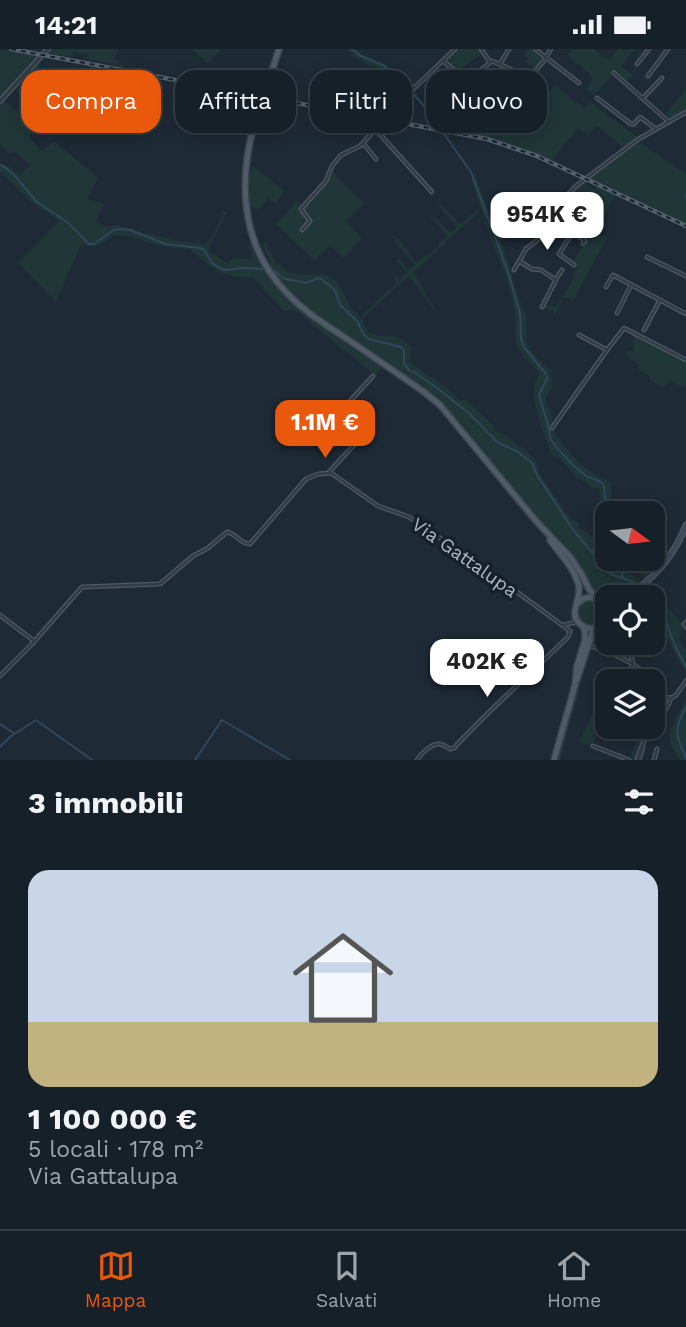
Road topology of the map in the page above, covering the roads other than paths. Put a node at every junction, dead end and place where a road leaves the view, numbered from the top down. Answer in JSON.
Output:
{"nodes":[{"id":1,"x":48,"y":49,"type":"edge"},
{"id":2,"x":279,"y":49,"type":"edge"},
{"id":3,"x":455,"y":49,"type":"edge"},
{"id":4,"x":481,"y":49,"type":"edge"},
{"id":5,"x":509,"y":49,"type":"edge"},
{"id":6,"x":535,"y":49,"type":"edge"},
{"id":7,"x":551,"y":49,"type":"edge"},
{"id":8,"x":649,"y":49,"type":"edge"},
{"id":9,"x":668,"y":49,"type":"edge"},
{"id":10,"x":545,"y":57,"type":"junction"},
{"id":11,"x":443,"y":61,"type":"junction"},
{"id":12,"x":490,"y":62,"type":"junction"},
{"id":13,"x":500,"y":64,"type":"junction"},
{"id":14,"x":637,"y":64,"type":"dead end"},
{"id":15,"x":272,"y":70,"type":"tunnel mouth"},
{"id":16,"x":456,"y":70,"type":"edge"},
{"id":17,"x":481,"y":70,"type":"edge"},
{"id":18,"x":512,"y":70,"type":"edge"},
{"id":19,"x":535,"y":70,"type":"edge"},
{"id":20,"x":614,"y":73,"type":"dead end"},
{"id":21,"x":648,"y":76,"type":"dead end"},
{"id":22,"x":662,"y":78,"type":"dead end"},
{"id":23,"x":579,"y":83,"type":"dead end"},
{"id":24,"x":412,"y":91,"type":"edge"},
{"id":25,"x":597,"y":98,"type":"dead end"},
{"id":26,"x":643,"y":98,"type":"junction"},
{"id":27,"x":0,"y":101,"type":"edge"},
{"id":28,"x":686,"y":112,"type":"edge"},
{"id":29,"x":669,"y":122,"type":"junction"},
{"id":30,"x":656,"y":129,"type":"junction"},
{"id":31,"x":253,"y":133,"type":"edge"},
{"id":32,"x":373,"y":133,"type":"edge"},
{"id":33,"x":379,"y":133,"type":"edge"},
{"id":34,"x":363,"y":143,"type":"junction"},
{"id":35,"x":376,"y":159,"type":"dead end"},
{"id":36,"x":432,"y":192,"type":"dead end"},
{"id":37,"x":555,"y":218,"type":"junction"},
{"id":38,"x":302,"y":230,"type":"dead end"},
{"id":39,"x":573,"y":232,"type":"junction"},
{"id":40,"x":583,"y":243,"type":"dead end"},
{"id":41,"x":647,"y":257,"type":"dead end"},
{"id":42,"x":519,"y":261,"type":"junction"},
{"id":43,"x":574,"y":265,"type":"dead end"},
{"id":44,"x":514,"y":270,"type":"dead end"},
{"id":45,"x":562,"y":270,"type":"dead end"},
{"id":46,"x":686,"y":276,"type":"edge"},
{"id":47,"x":555,"y":280,"type":"junction"},
{"id":48,"x":631,"y":285,"type":"junction"},
{"id":49,"x":606,"y":287,"type":"dead end"},
{"id":50,"x":660,"y":300,"type":"junction"},
{"id":51,"x":542,"y":307,"type":"dead end"},
{"id":52,"x":617,"y":313,"type":"dead end"},
{"id":53,"x":686,"y":314,"type":"edge"},
{"id":54,"x":643,"y":330,"type":"dead end"},
{"id":55,"x":579,"y":335,"type":"dead end"},
{"id":56,"x":607,"y":350,"type":"junction"},
{"id":57,"x":686,"y":360,"type":"edge"},
{"id":58,"x":373,"y":376,"type":"dead end"},
{"id":59,"x":552,"y":428,"type":"dead end"},
{"id":60,"x":329,"y":472,"type":"junction"},
{"id":61,"x":536,"y":521,"type":"junction"},
{"id":62,"x":686,"y":525,"type":"edge"},
{"id":63,"x":665,"y":553,"type":"edge"},
{"id":64,"x":670,"y":556,"type":"junction"},
{"id":65,"x":642,"y":585,"type":"edge"},
{"id":66,"x":595,"y":595,"type":"edge"},
{"id":67,"x":595,"y":599,"type":"edge"},
{"id":68,"x":578,"y":603,"type":"junction"},
{"id":69,"x":0,"y":615,"type":"edge"},
{"id":70,"x":575,"y":615,"type":"junction"},
{"id":71,"x":569,"y":623,"type":"junction"},
{"id":72,"x":580,"y":624,"type":"junction"},
{"id":73,"x":563,"y":625,"type":"junction"},
{"id":74,"x":595,"y":627,"type":"edge"},
{"id":75,"x":595,"y":629,"type":"edge"},
{"id":76,"x":570,"y":631,"type":"junction"},
{"id":77,"x":34,"y":641,"type":"junction"},
{"id":78,"x":593,"y":647,"type":"dead end"},
{"id":79,"x":630,"y":655,"type":"edge"},
{"id":80,"x":632,"y":664,"type":"junction"},
{"id":81,"x":629,"y":669,"type":"edge"},
{"id":82,"x":639,"y":669,"type":"edge"},
{"id":83,"x":0,"y":676,"type":"edge"},
{"id":84,"x":686,"y":681,"type":"edge"},
{"id":85,"x":575,"y":685,"type":"junction"},
{"id":86,"x":665,"y":696,"type":"edge"},
{"id":87,"x":671,"y":698,"type":"junction"},
{"id":88,"x":593,"y":746,"type":"dead end"},
{"id":89,"x":657,"y":749,"type":"dead end"},
{"id":90,"x":615,"y":758,"type":"edge"},
{"id":91,"x":417,"y":760,"type":"edge"},
{"id":92,"x":554,"y":760,"type":"edge"},
{"id":93,"x":629,"y":760,"type":"edge"},
{"id":94,"x":638,"y":760,"type":"edge"},
{"id":95,"x":654,"y":760,"type":"edge"}],
"edges":[{"from":1,"to":27,"type":"street"},
{"from":2,"to":15,"type":"main road"},
{"from":3,"to":11,"type":"street"},
{"from":4,"to":12,"type":"street"},
{"from":5,"to":13,"type":"street"},
{"from":6,"to":10,"type":"street"},
{"from":7,"to":10,"type":"street"},
{"from":8,"to":14,"type":"street"},
{"from":9,"to":21,"type":"street"},
{"from":10,"to":19,"type":"street"},
{"from":10,"to":23,"type":"street"},
{"from":11,"to":16,"type":"street"},
{"from":11,"to":24,"type":"street"},
{"from":12,"to":13,"type":"street"},
{"from":12,"to":17,"type":"street"},
{"from":13,"to":18,"type":"street"},
{"from":20,"to":26,"type":"street"},
{"from":22,"to":26,"type":"street"},
{"from":25,"to":30,"type":"street"},
{"from":26,"to":29,"type":"street"},
{"from":28,"to":29,"type":"street"},
{"from":29,"to":30,"type":"street"},
{"from":30,"to":37,"type":"street"},
{"from":31,"to":61,"type":"main road"},
{"from":32,"to":34,"type":"street"},
{"from":33,"to":36,"type":"street"},
{"from":34,"to":35,"type":"street"},
{"from":34,"to":38,"type":"street"},
{"from":37,"to":39,"type":"street"},
{"from":37,"to":42,"type":"street"},
{"from":39,"to":40,"type":"street"},
{"from":39,"to":43,"type":"street"},
{"from":41,"to":46,"type":"street"},
{"from":42,"to":44,"type":"street"},
{"from":42,"to":47,"type":"street"},
{"from":45,"to":47,"type":"street"},
{"from":47,"to":51,"type":"street"},
{"from":48,"to":49,"type":"street"},
{"from":48,"to":50,"type":"street"},
{"from":48,"to":52,"type":"street"},
{"from":50,"to":53,"type":"street"},
{"from":50,"to":54,"type":"street"},
{"from":55,"to":56,"type":"street"},
{"from":56,"to":57,"type":"street"},
{"from":56,"to":59,"type":"street"},
{"from":58,"to":60,"type":"street"},
{"from":60,"to":73,"type":"street","name":"Via Gattalupa"},
{"from":60,"to":77,"type":"street"},
{"from":61,"to":66,"type":"main road"},
{"from":61,"to":68,"type":"main road"},
{"from":62,"to":64,"type":"main road"},
{"from":63,"to":64,"type":"street"},
{"from":64,"to":65,"type":"main road"},
{"from":67,"to":68,"type":"main road"},
{"from":68,"to":70,"type":"main road"},
{"from":69,"to":77,"type":"street"},
{"from":70,"to":71,"type":"street"},
{"from":70,"to":72,"type":"main road"},
{"from":71,"to":72,"type":"street"},
{"from":71,"to":73,"type":"street"},
{"from":71,"to":76,"type":"street"},
{"from":72,"to":74,"type":"main road"},
{"from":72,"to":85,"type":"main road"},
{"from":73,"to":76,"type":"street","name":"Via Gattalupa"},
{"from":75,"to":85,"type":"main road"},
{"from":76,"to":91,"type":"street"},
{"from":77,"to":83,"type":"street"},
{"from":78,"to":80,"type":"street"},
{"from":79,"to":80,"type":"street"},
{"from":80,"to":81,"type":"street"},
{"from":80,"to":82,"type":"street"},
{"from":84,"to":87,"type":"street"},
{"from":85,"to":92,"type":"main road"},
{"from":86,"to":87,"type":"street"},
{"from":87,"to":94,"type":"street"},
{"from":88,"to":90,"type":"street"},
{"from":89,"to":95,"type":"street"},
{"from":90,"to":93,"type":"street"}]}
